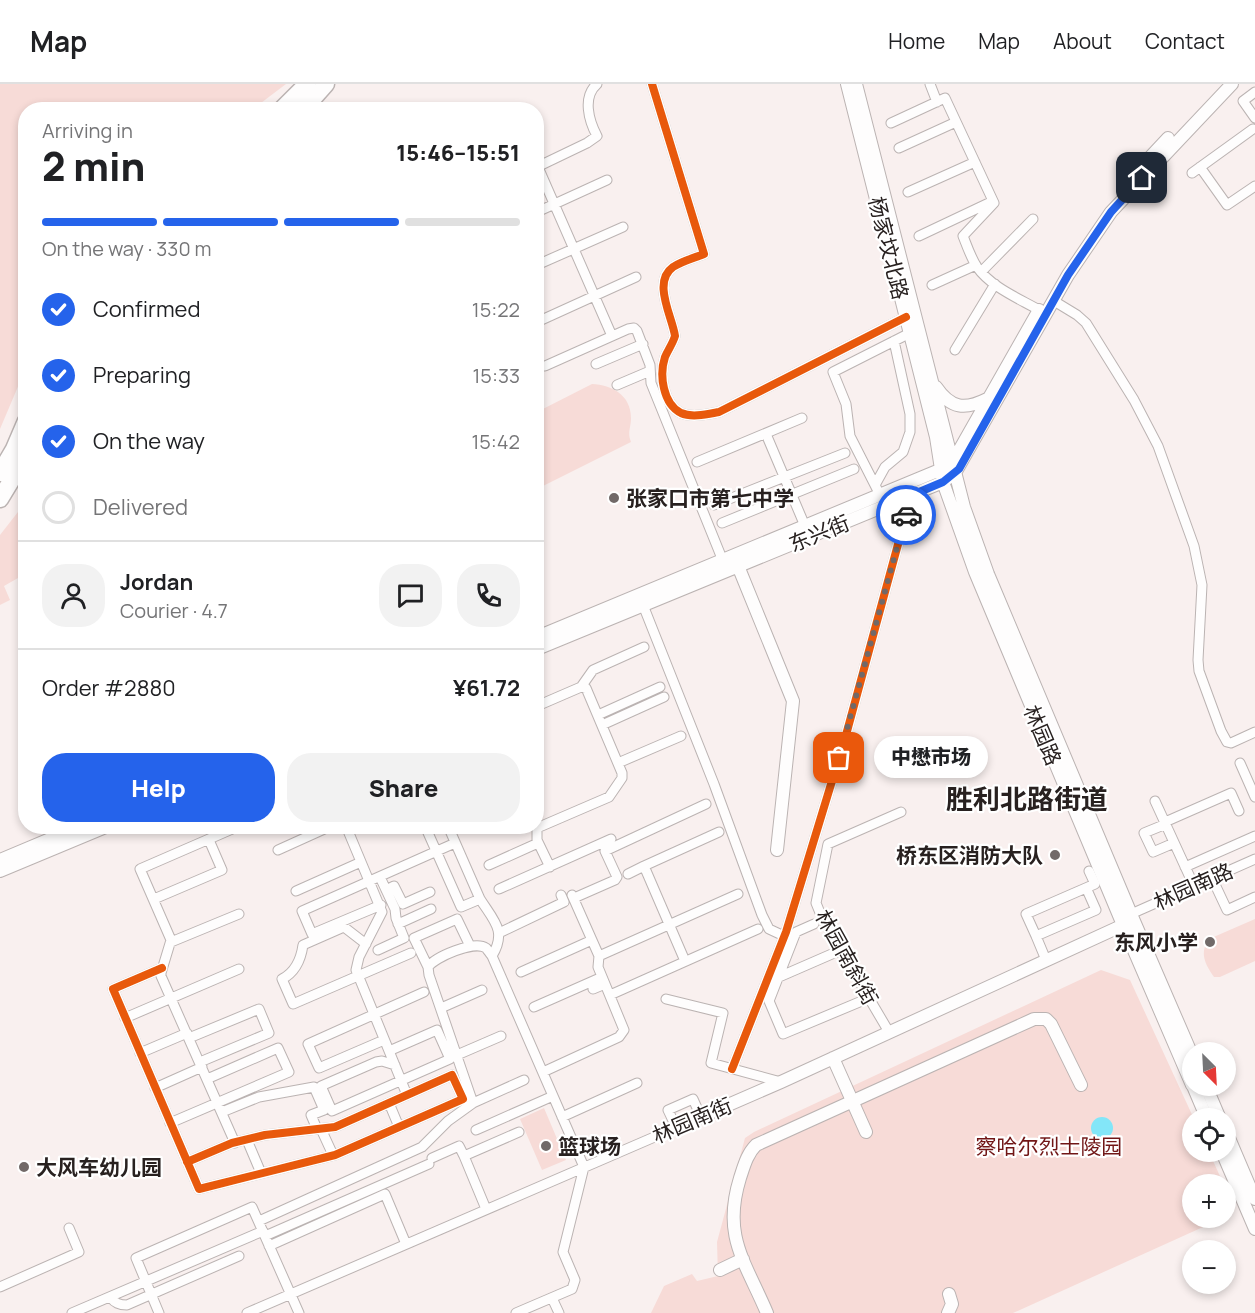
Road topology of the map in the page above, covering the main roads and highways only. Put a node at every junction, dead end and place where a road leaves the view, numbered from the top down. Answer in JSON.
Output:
{"nodes":[{"id":1,"x":307,"y":84,"type":"edge"},
{"id":2,"x":326,"y":84,"type":"edge"},
{"id":3,"x":848,"y":84,"type":"edge"},
{"id":4,"x":856,"y":84,"type":"edge"},
{"id":5,"x":1221,"y":84,"type":"edge"},
{"id":6,"x":1232,"y":84,"type":"edge"},
{"id":7,"x":289,"y":102,"type":"edge"},
{"id":8,"x":310,"y":102,"type":"edge"},
{"id":9,"x":1050,"y":299,"type":"junction"},
{"id":10,"x":933,"y":384,"type":"junction"},
{"id":11,"x":988,"y":398,"type":"junction"},
{"id":12,"x":18,"y":440,"type":"edge"},
{"id":13,"x":969,"y":450,"type":"junction"},
{"id":14,"x":949,"y":467,"type":"junction"},
{"id":15,"x":18,"y":469,"type":"edge"},
{"id":16,"x":0,"y":473,"type":"edge"},
{"id":17,"x":943,"y":482,"type":"junction"},
{"id":18,"x":0,"y":499,"type":"edge"},
{"id":19,"x":962,"y":500,"type":"junction"},
{"id":20,"x":732,"y":561,"type":"junction"},
{"id":21,"x":641,"y":601,"type":"junction"},
{"id":22,"x":544,"y":635,"type":"edge"},
{"id":23,"x":544,"y":646,"type":"edge"},
{"id":24,"x":62,"y":834,"type":"edge"},
{"id":25,"x":89,"y":834,"type":"edge"},
{"id":26,"x":777,"y":850,"type":"dead end"},
{"id":27,"x":0,"y":860,"type":"edge"},
{"id":28,"x":0,"y":871,"type":"edge"},
{"id":29,"x":1129,"y":920,"type":"junction"},
{"id":30,"x":1186,"y":1042,"type":"edge"},
{"id":31,"x":1182,"y":1057,"type":"edge"},
{"id":32,"x":833,"y":1058,"type":"junction"},
{"id":33,"x":1081,"y":1085,"type":"dead end"},
{"id":34,"x":852,"y":1102,"type":"junction"},
{"id":35,"x":671,"y":1130,"type":"road end"},
{"id":36,"x":866,"y":1132,"type":"dead end"},
{"id":37,"x":1236,"y":1157,"type":"edge"},
{"id":38,"x":1229,"y":1162,"type":"edge"},
{"id":39,"x":1251,"y":1195,"type":"edge"},
{"id":40,"x":1255,"y":1229,"type":"edge"},
{"id":41,"x":743,"y":1259,"type":"junction"},
{"id":42,"x":720,"y":1270,"type":"dead end"},
{"id":43,"x":949,"y":1294,"type":"dead end"},
{"id":44,"x":767,"y":1313,"type":"edge"},
{"id":45,"x":948,"y":1313,"type":"edge"}],
"edges":[{"from":1,"to":7,"type":"highway"},
{"from":2,"to":8,"type":"highway"},
{"from":3,"to":14,"type":"main road","name":"杨家坟北路"},
{"from":4,"to":10,"type":"main road","name":"杨家坟北路"},
{"from":5,"to":9,"type":"main road","name":"东兴街"},
{"from":6,"to":9,"type":"main road","name":"东兴街"},
{"from":9,"to":11,"type":"main road","name":"东兴街"},
{"from":9,"to":13,"type":"main road","name":"东兴街"},
{"from":10,"to":11,"type":"main road"},
{"from":10,"to":14,"type":"main road","name":"杨家坟北路"},
{"from":11,"to":14,"type":"main road","name":"东兴街"},
{"from":12,"to":16,"type":"highway"},
{"from":13,"to":14,"type":"main road","name":"东兴街"},
{"from":13,"to":19,"type":"main road"},
{"from":14,"to":17,"type":"main road","name":"东兴街"},
{"from":14,"to":19,"type":"main road","name":"林园路"},
{"from":14,"to":20,"type":"main road","name":"东兴街"},
{"from":15,"to":18,"type":"highway"},
{"from":17,"to":20,"type":"main road","name":"东兴街"},
{"from":17,"to":29,"type":"main road","name":"林园路"},
{"from":19,"to":29,"type":"main road","name":"林园路"},
{"from":20,"to":21,"type":"main road","name":"东兴街"},
{"from":20,"to":26,"type":"main road"},
{"from":21,"to":22,"type":"main road","name":"东兴街"},
{"from":21,"to":23,"type":"main road","name":"东兴街"},
{"from":24,"to":27,"type":"main road"},
{"from":25,"to":28,"type":"main road"},
{"from":29,"to":30,"type":"main road","name":"林园路"},
{"from":29,"to":31,"type":"main road","name":"林园路"},
{"from":29,"to":32,"type":"main road","name":"林园南街"},
{"from":32,"to":34,"type":"main road"},
{"from":32,"to":35,"type":"main road","name":"林园南街"},
{"from":33,"to":34,"type":"main road"},
{"from":34,"to":36,"type":"main road"},
{"from":34,"to":41,"type":"main road"},
{"from":37,"to":39,"type":"main road"},
{"from":38,"to":39,"type":"main road"},
{"from":39,"to":40,"type":"main road"},
{"from":41,"to":42,"type":"main road"},
{"from":41,"to":44,"type":"main road"},
{"from":43,"to":45,"type":"main road"}]}
